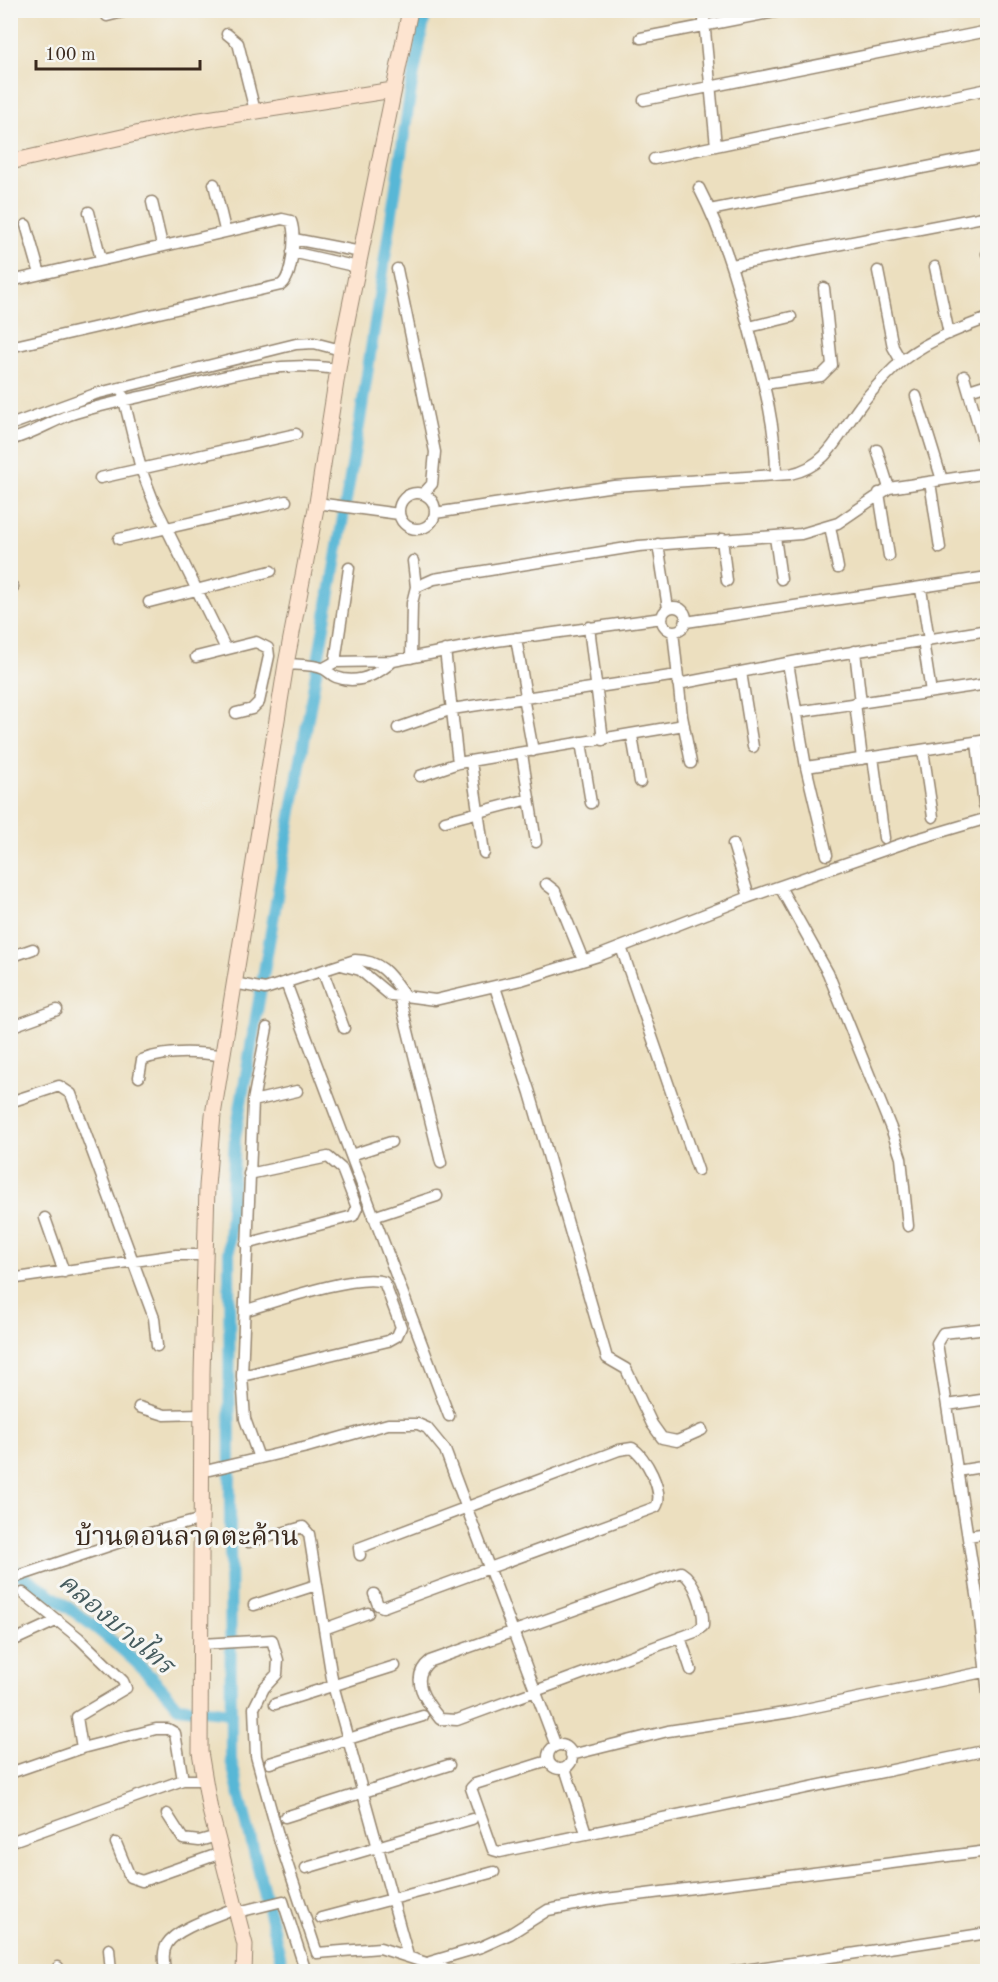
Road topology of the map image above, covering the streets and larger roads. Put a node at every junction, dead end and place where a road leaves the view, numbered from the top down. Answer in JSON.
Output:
{"nodes":[{"id":1,"x":410,"y":10,"type":"edge"},
{"id":2,"x":703,"y":10,"type":"edge"},
{"id":3,"x":784,"y":10,"type":"edge"},
{"id":4,"x":126,"y":11,"type":"edge"},
{"id":5,"x":106,"y":16,"type":"dead end"},
{"id":6,"x":704,"y":27,"type":"junction"},
{"id":7,"x":987,"y":31,"type":"edge"},
{"id":8,"x":227,"y":34,"type":"dead end"},
{"id":9,"x":641,"y":38,"type":"dead end"},
{"id":10,"x":711,"y":88,"type":"junction"},
{"id":11,"x":987,"y":89,"type":"edge"},
{"id":12,"x":393,"y":90,"type":"junction"},
{"id":13,"x":644,"y":100,"type":"dead end"},
{"id":14,"x":255,"y":111,"type":"junction"},
{"id":15,"x":716,"y":146,"type":"junction"},
{"id":16,"x":987,"y":155,"type":"edge"},
{"id":17,"x":654,"y":159,"type":"dead end"},
{"id":18,"x":10,"y":162,"type":"edge"},
{"id":19,"x":214,"y":184,"type":"dead end"},
{"id":20,"x":699,"y":188,"type":"dead end"},
{"id":21,"x":152,"y":202,"type":"dead end"},
{"id":22,"x":710,"y":210,"type":"junction"},
{"id":23,"x":89,"y":212,"type":"dead end"},
{"id":24,"x":987,"y":216,"type":"edge"},
{"id":25,"x":26,"y":225,"type":"dead end"},
{"id":26,"x":225,"y":230,"type":"junction"},
{"id":27,"x":294,"y":239,"type":"junction"},
{"id":28,"x":162,"y":245,"type":"junction"},
{"id":29,"x":292,"y":252,"type":"junction"},
{"id":30,"x":101,"y":259,"type":"junction"},
{"id":31,"x":359,"y":260,"type":"junction"},
{"id":32,"x":732,"y":265,"type":"junction"},
{"id":33,"x":935,"y":267,"type":"dead end"},
{"id":34,"x":398,"y":269,"type":"dead end"},
{"id":35,"x":878,"y":271,"type":"dead end"},
{"id":36,"x":40,"y":274,"type":"junction"},
{"id":37,"x":11,"y":281,"type":"edge"},
{"id":38,"x":824,"y":288,"type":"dead end"},
{"id":39,"x":791,"y":316,"type":"dead end"},
{"id":40,"x":987,"y":318,"type":"edge"},
{"id":41,"x":749,"y":327,"type":"junction"},
{"id":42,"x":949,"y":334,"type":"junction"},
{"id":43,"x":10,"y":347,"type":"edge"},
{"id":44,"x":273,"y":350,"type":"junction"},
{"id":45,"x":340,"y":350,"type":"junction"},
{"id":46,"x":901,"y":361,"type":"junction"},
{"id":47,"x":277,"y":365,"type":"junction"},
{"id":48,"x":337,"y":369,"type":"junction"},
{"id":49,"x":964,"y":376,"type":"dead end"},
{"id":50,"x":764,"y":384,"type":"junction"},
{"id":51,"x":987,"y":384,"type":"edge"},
{"id":52,"x":121,"y":387,"type":"junction"},
{"id":53,"x":969,"y":390,"type":"junction"},
{"id":54,"x":916,"y":396,"type":"dead end"},
{"id":55,"x":124,"y":401,"type":"junction"},
{"id":56,"x":10,"y":425,"type":"edge"},
{"id":57,"x":296,"y":434,"type":"dead end"},
{"id":58,"x":10,"y":440,"type":"edge"},
{"id":59,"x":986,"y":444,"type":"edge"},
{"id":60,"x":877,"y":450,"type":"dead end"},
{"id":61,"x":987,"y":458,"type":"edge"},
{"id":62,"x":141,"y":469,"type":"junction"},
{"id":63,"x":987,"y":473,"type":"edge"},
{"id":64,"x":776,"y":474,"type":"junction"},
{"id":65,"x":100,"y":478,"type":"dead end"},
{"id":66,"x":942,"y":480,"type":"junction"},
{"id":67,"x":930,"y":482,"type":"junction"},
{"id":68,"x":884,"y":491,"type":"junction"},
{"id":69,"x":423,"y":494,"type":"junction"},
{"id":70,"x":286,"y":501,"type":"dead end"},
{"id":71,"x":322,"y":503,"type":"junction"},
{"id":72,"x":435,"y":513,"type":"junction"},
{"id":73,"x":399,"y":514,"type":"junction"},
{"id":74,"x":830,"y":526,"type":"junction"},
{"id":75,"x":166,"y":528,"type":"junction"},
{"id":76,"x":775,"y":537,"type":"junction"},
{"id":77,"x":119,"y":539,"type":"dead end"},
{"id":78,"x":722,"y":540,"type":"junction"},
{"id":79,"x":657,"y":544,"type":"junction"},
{"id":80,"x":940,"y":548,"type":"dead end"},
{"id":81,"x":889,"y":556,"type":"dead end"},
{"id":82,"x":413,"y":561,"type":"dead end"},
{"id":83,"x":349,"y":568,"type":"dead end"},
{"id":84,"x":838,"y":568,"type":"dead end"},
{"id":85,"x":271,"y":571,"type":"dead end"},
{"id":86,"x":987,"y":576,"type":"edge"},
{"id":87,"x":781,"y":579,"type":"dead end"},
{"id":88,"x":727,"y":581,"type":"dead end"},
{"id":89,"x":416,"y":587,"type":"junction"},
{"id":90,"x":196,"y":589,"type":"junction"},
{"id":91,"x":921,"y":589,"type":"junction"},
{"id":92,"x":149,"y":602,"type":"dead end"},
{"id":93,"x":665,"y":613,"type":"junction"},
{"id":94,"x":686,"y":622,"type":"junction"},
{"id":95,"x":589,"y":627,"type":"junction"},
{"id":96,"x":987,"y":630,"type":"edge"},
{"id":97,"x":674,"y":631,"type":"junction"},
{"id":98,"x":516,"y":638,"type":"junction"},
{"id":99,"x":926,"y":640,"type":"junction"},
{"id":100,"x":226,"y":649,"type":"junction"},
{"id":101,"x":445,"y":650,"type":"junction"},
{"id":102,"x":855,"y":651,"type":"junction"},
{"id":103,"x":196,"y":657,"type":"dead end"},
{"id":104,"x":411,"y":658,"type":"junction"},
{"id":105,"x":393,"y":661,"type":"junction"},
{"id":106,"x":335,"y":662,"type":"junction"},
{"id":107,"x":788,"y":663,"type":"junction"},
{"id":108,"x":286,"y":664,"type":"junction"},
{"id":109,"x":322,"y":668,"type":"junction"},
{"id":110,"x":741,"y":672,"type":"junction"},
{"id":111,"x":678,"y":679,"type":"junction"},
{"id":112,"x":987,"y":684,"type":"edge"},
{"id":113,"x":596,"y":686,"type":"junction"},
{"id":114,"x":931,"y":692,"type":"junction"},
{"id":115,"x":525,"y":696,"type":"junction"},
{"id":116,"x":858,"y":703,"type":"junction"},
{"id":117,"x":452,"y":709,"type":"junction"},
{"id":118,"x":797,"y":712,"type":"junction"},
{"id":119,"x":236,"y":713,"type":"dead end"},
{"id":120,"x":684,"y":725,"type":"junction"},
{"id":121,"x":398,"y":728,"type":"dead end"},
{"id":122,"x":632,"y":735,"type":"junction"},
{"id":123,"x":603,"y":740,"type":"junction"},
{"id":124,"x":982,"y":741,"type":"edge"},
{"id":125,"x":581,"y":742,"type":"junction"},
{"id":126,"x":753,"y":747,"type":"dead end"},
{"id":127,"x":923,"y":750,"type":"junction"},
{"id":128,"x":533,"y":751,"type":"junction"},
{"id":129,"x":522,"y":754,"type":"junction"},
{"id":130,"x":868,"y":758,"type":"junction"},
{"id":131,"x":471,"y":762,"type":"junction"},
{"id":132,"x":458,"y":763,"type":"junction"},
{"id":133,"x":691,"y":763,"type":"dead end"},
{"id":134,"x":806,"y":767,"type":"junction"},
{"id":135,"x":420,"y":776,"type":"dead end"},
{"id":136,"x":640,"y":782,"type":"dead end"},
{"id":137,"x":529,"y":799,"type":"junction"},
{"id":138,"x":591,"y":803,"type":"dead end"},
{"id":139,"x":984,"y":805,"type":"dead end"},
{"id":140,"x":478,"y":810,"type":"junction"},
{"id":141,"x":933,"y":817,"type":"dead end"},
{"id":142,"x":987,"y":818,"type":"edge"},
{"id":143,"x":444,"y":821,"type":"dead end"},
{"id":144,"x":884,"y":838,"type":"dead end"},
{"id":145,"x":536,"y":842,"type":"dead end"},
{"id":146,"x":733,"y":844,"type":"dead end"},
{"id":147,"x":484,"y":853,"type":"dead end"},
{"id":148,"x":827,"y":855,"type":"dead end"},
{"id":149,"x":546,"y":884,"type":"dead end"},
{"id":150,"x":780,"y":887,"type":"junction"},
{"id":151,"x":749,"y":897,"type":"junction"},
{"id":152,"x":621,"y":947,"type":"junction"},
{"id":153,"x":33,"y":949,"type":"dead end"},
{"id":154,"x":10,"y":957,"type":"edge"},
{"id":155,"x":583,"y":960,"type":"junction"},
{"id":156,"x":341,"y":965,"type":"junction"},
{"id":157,"x":323,"y":972,"type":"junction"},
{"id":158,"x":286,"y":983,"type":"junction"},
{"id":159,"x":239,"y":985,"type":"junction"},
{"id":160,"x":495,"y":987,"type":"junction"},
{"id":161,"x":402,"y":996,"type":"junction"},
{"id":162,"x":57,"y":1010,"type":"dead end"},
{"id":163,"x":10,"y":1027,"type":"edge"},
{"id":164,"x":267,"y":1028,"type":"dead end"},
{"id":165,"x":344,"y":1028,"type":"dead end"},
{"id":166,"x":224,"y":1056,"type":"junction"},
{"id":167,"x":139,"y":1077,"type":"dead end"},
{"id":168,"x":297,"y":1091,"type":"dead end"},
{"id":169,"x":253,"y":1101,"type":"junction"},
{"id":170,"x":10,"y":1102,"type":"edge"},
{"id":171,"x":391,"y":1142,"type":"dead end"},
{"id":172,"x":351,"y":1155,"type":"junction"},
{"id":173,"x":441,"y":1164,"type":"dead end"},
{"id":174,"x":698,"y":1170,"type":"dead end"},
{"id":175,"x":249,"y":1174,"type":"junction"},
{"id":176,"x":437,"y":1196,"type":"dead end"},
{"id":177,"x":374,"y":1217,"type":"junction"},
{"id":178,"x":45,"y":1218,"type":"dead end"},
{"id":179,"x":909,"y":1226,"type":"dead end"},
{"id":180,"x":246,"y":1244,"type":"junction"},
{"id":181,"x":204,"y":1255,"type":"junction"},
{"id":182,"x":135,"y":1263,"type":"junction"},
{"id":183,"x":63,"y":1272,"type":"junction"},
{"id":184,"x":10,"y":1279,"type":"edge"},
{"id":185,"x":247,"y":1310,"type":"junction"},
{"id":186,"x":987,"y":1328,"type":"edge"},
{"id":187,"x":157,"y":1346,"type":"dead end"},
{"id":188,"x":242,"y":1376,"type":"junction"},
{"id":189,"x":987,"y":1399,"type":"edge"},
{"id":190,"x":947,"y":1405,"type":"junction"},
{"id":191,"x":140,"y":1407,"type":"dead end"},
{"id":192,"x":201,"y":1414,"type":"junction"},
{"id":193,"x":449,"y":1416,"type":"dead end"},
{"id":194,"x":702,"y":1430,"type":"dead end"},
{"id":195,"x":259,"y":1458,"type":"junction"},
{"id":196,"x":987,"y":1466,"type":"edge"},
{"id":197,"x":208,"y":1471,"type":"junction"},
{"id":198,"x":957,"y":1471,"type":"junction"},
{"id":199,"x":466,"y":1505,"type":"junction"},
{"id":200,"x":202,"y":1519,"type":"junction"},
{"id":201,"x":987,"y":1533,"type":"edge"},
{"id":202,"x":968,"y":1536,"type":"junction"},
{"id":203,"x":249,"y":1542,"type":"dead end"},
{"id":204,"x":360,"y":1555,"type":"dead end"},
{"id":205,"x":490,"y":1568,"type":"junction"},
{"id":206,"x":10,"y":1579,"type":"edge"},
{"id":207,"x":316,"y":1585,"type":"junction"},
{"id":208,"x":23,"y":1593,"type":"dead end"},
{"id":209,"x":374,"y":1594,"type":"dead end"},
{"id":210,"x":983,"y":1600,"type":"edge"},
{"id":211,"x":254,"y":1605,"type":"dead end"},
{"id":212,"x":368,"y":1613,"type":"dead end"},
{"id":213,"x":58,"y":1620,"type":"junction"},
{"id":214,"x":324,"y":1629,"type":"junction"},
{"id":215,"x":514,"y":1631,"type":"junction"},
{"id":216,"x":680,"y":1637,"type":"junction"},
{"id":217,"x":10,"y":1642,"type":"edge"},
{"id":218,"x":204,"y":1644,"type":"junction"},
{"id":219,"x":395,"y":1666,"type":"dead end"},
{"id":220,"x":691,"y":1670,"type":"dead end"},
{"id":221,"x":987,"y":1671,"type":"edge"},
{"id":222,"x":333,"y":1685,"type":"junction"},
{"id":223,"x":535,"y":1690,"type":"junction"},
{"id":224,"x":987,"y":1694,"type":"edge"},
{"id":225,"x":275,"y":1704,"type":"dead end"},
{"id":226,"x":423,"y":1716,"type":"dead end"},
{"id":227,"x":348,"y":1739,"type":"junction"},
{"id":228,"x":556,"y":1746,"type":"junction"},
{"id":229,"x":82,"y":1748,"type":"junction"},
{"id":230,"x":987,"y":1750,"type":"edge"},
{"id":231,"x":571,"y":1755,"type":"junction"},
{"id":232,"x":548,"y":1761,"type":"junction"},
{"id":233,"x":270,"y":1763,"type":"dead end"},
{"id":234,"x":448,"y":1765,"type":"dead end"},
{"id":235,"x":565,"y":1768,"type":"junction"},
{"id":236,"x":10,"y":1773,"type":"edge"},
{"id":237,"x":183,"y":1780,"type":"junction"},
{"id":238,"x":203,"y":1780,"type":"junction"},
{"id":239,"x":363,"y":1792,"type":"junction"},
{"id":240,"x":167,"y":1814,"type":"dead end"},
{"id":241,"x":285,"y":1817,"type":"dead end"},
{"id":242,"x":472,"y":1819,"type":"dead end"},
{"id":243,"x":586,"y":1833,"type":"junction"},
{"id":244,"x":217,"y":1836,"type":"junction"},
{"id":245,"x":10,"y":1842,"type":"edge"},
{"id":246,"x":116,"y":1843,"type":"dead end"},
{"id":247,"x":379,"y":1846,"type":"junction"},
{"id":248,"x":987,"y":1851,"type":"edge"},
{"id":249,"x":221,"y":1853,"type":"junction"},
{"id":250,"x":306,"y":1868,"type":"dead end"},
{"id":251,"x":494,"y":1872,"type":"dead end"},
{"id":252,"x":394,"y":1899,"type":"junction"},
{"id":253,"x":238,"y":1910,"type":"junction"},
{"id":254,"x":321,"y":1918,"type":"dead end"},
{"id":255,"x":987,"y":1933,"type":"edge"},
{"id":256,"x":109,"y":1949,"type":"dead end"},
{"id":257,"x":408,"y":1956,"type":"junction"},
{"id":258,"x":430,"y":1962,"type":"junction"},
{"id":259,"x":111,"y":1971,"type":"edge"},
{"id":260,"x":165,"y":1971,"type":"edge"},
{"id":261,"x":244,"y":1971,"type":"edge"},
{"id":262,"x":306,"y":1971,"type":"edge"},
{"id":263,"x":454,"y":1971,"type":"edge"},
{"id":264,"x":732,"y":1971,"type":"edge"}],
"edges":[{"from":1,"to":12,"type":"street"},
{"from":2,"to":6,"type":"street"},
{"from":3,"to":6,"type":"street"},
{"from":4,"to":5,"type":"street"},
{"from":6,"to":9,"type":"street"},
{"from":6,"to":10,"type":"street"},
{"from":7,"to":10,"type":"street"},
{"from":8,"to":14,"type":"street"},
{"from":10,"to":13,"type":"street"},
{"from":10,"to":15,"type":"street"},
{"from":11,"to":15,"type":"street"},
{"from":12,"to":14,"type":"street"},
{"from":12,"to":31,"type":"street"},
{"from":14,"to":18,"type":"street"},
{"from":15,"to":17,"type":"street"},
{"from":16,"to":22,"type":"street"},
{"from":19,"to":26,"type":"street"},
{"from":20,"to":22,"type":"street"},
{"from":21,"to":28,"type":"street"},
{"from":22,"to":32,"type":"street"},
{"from":23,"to":30,"type":"street"},
{"from":24,"to":32,"type":"street"},
{"from":25,"to":36,"type":"street"},
{"from":26,"to":27,"type":"street"},
{"from":26,"to":28,"type":"street"},
{"from":27,"to":29,"type":"street"},
{"from":27,"to":31,"type":"street"},
{"from":28,"to":30,"type":"street"},
{"from":29,"to":31,"type":"street"},
{"from":29,"to":43,"type":"street"},
{"from":30,"to":36,"type":"street"},
{"from":31,"to":45,"type":"street"},
{"from":32,"to":41,"type":"street"},
{"from":33,"to":42,"type":"street"},
{"from":34,"to":69,"type":"street"},
{"from":35,"to":46,"type":"street"},
{"from":36,"to":37,"type":"street"},
{"from":38,"to":50,"type":"street"},
{"from":39,"to":41,"type":"street"},
{"from":40,"to":42,"type":"street"},
{"from":41,"to":50,"type":"street"},
{"from":42,"to":46,"type":"street"},
{"from":44,"to":45,"type":"street"},
{"from":44,"to":47,"type":"street"},
{"from":44,"to":52,"type":"street"},
{"from":45,"to":48,"type":"street"},
{"from":46,"to":64,"type":"street"},
{"from":47,"to":48,"type":"street"},
{"from":47,"to":55,"type":"street"},
{"from":48,"to":71,"type":"street"},
{"from":49,"to":53,"type":"street"},
{"from":50,"to":64,"type":"street"},
{"from":51,"to":53,"type":"street"},
{"from":52,"to":55,"type":"street"},
{"from":52,"to":56,"type":"street"},
{"from":53,"to":59,"type":"street"},
{"from":54,"to":66,"type":"street"},
{"from":55,"to":58,"type":"street"},
{"from":55,"to":62,"type":"street"},
{"from":57,"to":62,"type":"street"},
{"from":59,"to":61,"type":"street"},
{"from":60,"to":68,"type":"street"},
{"from":62,"to":65,"type":"street"},
{"from":62,"to":75,"type":"street"},
{"from":63,"to":66,"type":"street"},
{"from":64,"to":72,"type":"street"},
{"from":66,"to":67,"type":"street"},
{"from":67,"to":68,"type":"street"},
{"from":67,"to":80,"type":"street"},
{"from":68,"to":74,"type":"street"},
{"from":68,"to":81,"type":"street"},
{"from":69,"to":72,"type":"street"},
{"from":69,"to":73,"type":"street"},
{"from":70,"to":75,"type":"street"},
{"from":71,"to":73,"type":"street"},
{"from":71,"to":108,"type":"street"},
{"from":72,"to":73,"type":"street"},
{"from":74,"to":76,"type":"street"},
{"from":74,"to":84,"type":"street"},
{"from":75,"to":77,"type":"street"},
{"from":75,"to":90,"type":"street"},
{"from":76,"to":78,"type":"street"},
{"from":76,"to":87,"type":"street"},
{"from":78,"to":79,"type":"street"},
{"from":78,"to":88,"type":"street"},
{"from":79,"to":89,"type":"street"},
{"from":79,"to":93,"type":"street"},
{"from":82,"to":89,"type":"street"},
{"from":83,"to":106,"type":"street"},
{"from":85,"to":90,"type":"street"},
{"from":86,"to":91,"type":"street"},
{"from":89,"to":104,"type":"street"},
{"from":90,"to":92,"type":"street"},
{"from":90,"to":100,"type":"street"},
{"from":91,"to":94,"type":"street"},
{"from":91,"to":99,"type":"street"},
{"from":93,"to":94,"type":"street"},
{"from":93,"to":95,"type":"street"},
{"from":93,"to":97,"type":"street"},
{"from":94,"to":97,"type":"street"},
{"from":95,"to":98,"type":"street"},
{"from":95,"to":113,"type":"street"},
{"from":96,"to":99,"type":"street"},
{"from":97,"to":111,"type":"street"},
{"from":98,"to":101,"type":"street"},
{"from":98,"to":115,"type":"street"},
{"from":99,"to":102,"type":"street"},
{"from":99,"to":114,"type":"street"},
{"from":100,"to":103,"type":"street"},
{"from":100,"to":119,"type":"street"},
{"from":101,"to":104,"type":"street"},
{"from":101,"to":117,"type":"street"},
{"from":102,"to":107,"type":"street"},
{"from":102,"to":116,"type":"street"},
{"from":104,"to":105,"type":"street"},
{"from":105,"to":106,"type":"street"},
{"from":105,"to":109,"type":"street"},
{"from":106,"to":109,"type":"street"},
{"from":107,"to":110,"type":"street"},
{"from":107,"to":118,"type":"street"},
{"from":108,"to":109,"type":"street"},
{"from":108,"to":159,"type":"street"},
{"from":110,"to":111,"type":"street"},
{"from":110,"to":126,"type":"street"},
{"from":111,"to":113,"type":"street"},
{"from":111,"to":120,"type":"street"},
{"from":112,"to":114,"type":"street"},
{"from":113,"to":115,"type":"street"},
{"from":113,"to":123,"type":"street"},
{"from":114,"to":116,"type":"street"},
{"from":115,"to":117,"type":"street"},
{"from":115,"to":128,"type":"street"},
{"from":116,"to":118,"type":"street"},
{"from":116,"to":130,"type":"street"},
{"from":117,"to":121,"type":"street"},
{"from":117,"to":132,"type":"street"},
{"from":118,"to":134,"type":"street"},
{"from":120,"to":122,"type":"street"},
{"from":120,"to":133,"type":"street"},
{"from":122,"to":123,"type":"street"},
{"from":122,"to":136,"type":"street"},
{"from":123,"to":125,"type":"street"},
{"from":124,"to":127,"type":"street"},
{"from":124,"to":139,"type":"street"},
{"from":125,"to":128,"type":"street"},
{"from":125,"to":138,"type":"street"},
{"from":127,"to":130,"type":"street"},
{"from":127,"to":141,"type":"street"},
{"from":128,"to":129,"type":"street"},
{"from":129,"to":131,"type":"street"},
{"from":129,"to":137,"type":"street"},
{"from":130,"to":134,"type":"street"},
{"from":130,"to":144,"type":"street"},
{"from":131,"to":132,"type":"street"},
{"from":131,"to":140,"type":"street"},
{"from":132,"to":135,"type":"street"},
{"from":134,"to":148,"type":"street"},
{"from":137,"to":140,"type":"street"},
{"from":137,"to":145,"type":"street"},
{"from":140,"to":143,"type":"street"},
{"from":140,"to":147,"type":"street"},
{"from":142,"to":150,"type":"street"},
{"from":146,"to":151,"type":"street"},
{"from":149,"to":155,"type":"street"},
{"from":150,"to":151,"type":"street"},
{"from":150,"to":179,"type":"street"},
{"from":151,"to":152,"type":"street"},
{"from":152,"to":155,"type":"street"},
{"from":152,"to":174,"type":"street"},
{"from":153,"to":154,"type":"street"},
{"from":155,"to":160,"type":"street"},
{"from":156,"to":157,"type":"street"},
{"from":156,"to":161,"type":"street"},
{"from":156,"to":161,"type":"street"},
{"from":157,"to":158,"type":"street"},
{"from":157,"to":165,"type":"street"},
{"from":158,"to":159,"type":"street"},
{"from":158,"to":172,"type":"street"},
{"from":159,"to":166,"type":"street"},
{"from":160,"to":161,"type":"street"},
{"from":160,"to":194,"type":"street"},
{"from":161,"to":173,"type":"street"},
{"from":162,"to":163,"type":"street"},
{"from":164,"to":169,"type":"street"},
{"from":166,"to":167,"type":"street"},
{"from":166,"to":181,"type":"street"},
{"from":168,"to":169,"type":"street"},
{"from":169,"to":175,"type":"street"},
{"from":170,"to":182,"type":"street"},
{"from":171,"to":172,"type":"street"},
{"from":172,"to":177,"type":"street"},
{"from":175,"to":180,"type":"street"},
{"from":175,"to":180,"type":"street"},
{"from":176,"to":177,"type":"street"},
{"from":177,"to":193,"type":"street"},
{"from":178,"to":183,"type":"street"},
{"from":180,"to":185,"type":"street"},
{"from":181,"to":182,"type":"street"},
{"from":181,"to":192,"type":"street"},
{"from":182,"to":183,"type":"street"},
{"from":182,"to":187,"type":"street"},
{"from":183,"to":184,"type":"street"},
{"from":185,"to":188,"type":"street"},
{"from":185,"to":188,"type":"street"},
{"from":186,"to":190,"type":"street"},
{"from":188,"to":195,"type":"street"},
{"from":189,"to":190,"type":"street"},
{"from":190,"to":198,"type":"street"},
{"from":191,"to":192,"type":"street"},
{"from":192,"to":197,"type":"street"},
{"from":195,"to":197,"type":"street"},
{"from":195,"to":199,"type":"street"},
{"from":196,"to":198,"type":"street"},
{"from":197,"to":200,"type":"street"},
{"from":198,"to":202,"type":"street"},
{"from":199,"to":204,"type":"street"},
{"from":199,"to":205,"type":"street"},
{"from":199,"to":205,"type":"street"},
{"from":200,"to":206,"type":"street"},
{"from":200,"to":218,"type":"street"},
{"from":201,"to":202,"type":"street"},
{"from":202,"to":210,"type":"street"},
{"from":203,"to":207,"type":"street"},
{"from":205,"to":209,"type":"street"},
{"from":205,"to":215,"type":"street"},
{"from":207,"to":211,"type":"street"},
{"from":207,"to":214,"type":"street"},
{"from":208,"to":213,"type":"street"},
{"from":210,"to":221,"type":"street"},
{"from":212,"to":214,"type":"street"},
{"from":213,"to":217,"type":"street"},
{"from":213,"to":229,"type":"street"},
{"from":214,"to":222,"type":"street"},
{"from":215,"to":216,"type":"street"},
{"from":215,"to":223,"type":"street"},
{"from":215,"to":223,"type":"street"},
{"from":216,"to":220,"type":"street"},
{"from":216,"to":223,"type":"street"},
{"from":218,"to":238,"type":"street"},
{"from":218,"to":257,"type":"street"},
{"from":219,"to":222,"type":"street"},
{"from":221,"to":224,"type":"street"},
{"from":221,"to":231,"type":"street"},
{"from":222,"to":225,"type":"street"},
{"from":222,"to":227,"type":"street"},
{"from":223,"to":228,"type":"street"},
{"from":226,"to":227,"type":"street"},
{"from":227,"to":233,"type":"street"},
{"from":227,"to":239,"type":"street"},
{"from":228,"to":231,"type":"street"},
{"from":228,"to":232,"type":"street"},
{"from":229,"to":236,"type":"street"},
{"from":229,"to":237,"type":"street"},
{"from":230,"to":243,"type":"street"},
{"from":231,"to":235,"type":"street"},
{"from":232,"to":235,"type":"street"},
{"from":232,"to":243,"type":"street"},
{"from":234,"to":239,"type":"street"},
{"from":235,"to":243,"type":"street"},
{"from":237,"to":238,"type":"street"},
{"from":237,"to":245,"type":"street"},
{"from":238,"to":244,"type":"street"},
{"from":239,"to":241,"type":"street"},
{"from":239,"to":247,"type":"street"},
{"from":240,"to":244,"type":"street"},
{"from":242,"to":247,"type":"street"},
{"from":244,"to":249,"type":"street"},
{"from":246,"to":249,"type":"street"},
{"from":247,"to":250,"type":"street"},
{"from":247,"to":252,"type":"street"},
{"from":248,"to":258,"type":"street"},
{"from":249,"to":253,"type":"street"},
{"from":251,"to":252,"type":"street"},
{"from":252,"to":254,"type":"street"},
{"from":252,"to":257,"type":"street"},
{"from":253,"to":260,"type":"street"},
{"from":253,"to":261,"type":"street"},
{"from":253,"to":262,"type":"street"},
{"from":255,"to":264,"type":"street"},
{"from":256,"to":259,"type":"street"},
{"from":257,"to":258,"type":"street"},
{"from":258,"to":263,"type":"street"}]}
